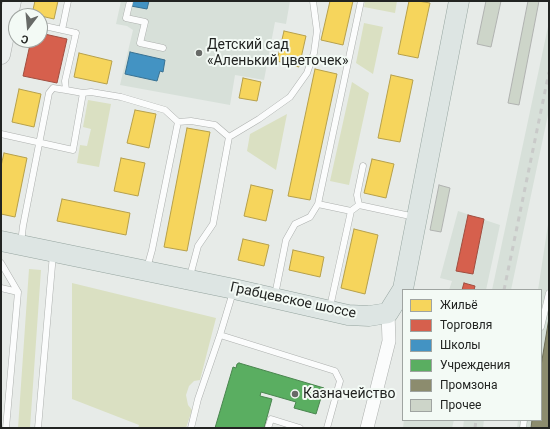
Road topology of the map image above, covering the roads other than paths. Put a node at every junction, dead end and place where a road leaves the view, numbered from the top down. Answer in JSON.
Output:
{"nodes":[{"id":1,"x":68,"y":1,"type":"edge"},
{"id":2,"x":130,"y":1,"type":"edge"},
{"id":3,"x":313,"y":1,"type":"edge"},
{"id":4,"x":361,"y":1,"type":"edge"},
{"id":5,"x":459,"y":1,"type":"edge"},
{"id":6,"x":48,"y":27,"type":"edge"},
{"id":7,"x":8,"y":28,"type":"edge"},
{"id":8,"x":62,"y":30,"type":"junction"},
{"id":9,"x":163,"y":48,"type":"dead end"},
{"id":10,"x":1,"y":55,"type":"edge"},
{"id":11,"x":66,"y":90,"type":"junction"},
{"id":12,"x":84,"y":93,"type":"junction"},
{"id":13,"x":178,"y":122,"type":"junction"},
{"id":14,"x":1,"y":134,"type":"edge"},
{"id":15,"x":229,"y":137,"type":"junction"},
{"id":16,"x":39,"y":143,"type":"junction"},
{"id":17,"x":363,"y":166,"type":"dead end"},
{"id":18,"x":318,"y":204,"type":"junction"},
{"id":19,"x":359,"y":205,"type":"junction"},
{"id":20,"x":351,"y":211,"type":"junction"},
{"id":21,"x":417,"y":218,"type":"junction"},
{"id":22,"x":1,"y":241,"type":"edge"},
{"id":23,"x":21,"y":245,"type":"junction"},
{"id":24,"x":53,"y":252,"type":"junction"},
{"id":25,"x":1,"y":263,"type":"edge"},
{"id":26,"x":146,"y":271,"type":"junction"},
{"id":27,"x":189,"y":280,"type":"junction"},
{"id":28,"x":1,"y":288,"type":"edge"},
{"id":29,"x":234,"y":289,"type":"junction"},
{"id":30,"x":403,"y":289,"type":"edge"},
{"id":31,"x":402,"y":291,"type":"edge"},
{"id":32,"x":18,"y":292,"type":"junction"},
{"id":33,"x":549,"y":293,"type":"edge"},
{"id":34,"x":275,"y":298,"type":"junction"},
{"id":35,"x":330,"y":310,"type":"junction"},
{"id":36,"x":388,"y":313,"type":"junction"},
{"id":37,"x":542,"y":323,"type":"edge"},
{"id":38,"x":220,"y":335,"type":"junction"},
{"id":39,"x":6,"y":428,"type":"edge"},
{"id":40,"x":38,"y":428,"type":"edge"},
{"id":41,"x":191,"y":428,"type":"edge"},
{"id":42,"x":268,"y":428,"type":"edge"},
{"id":43,"x":300,"y":428,"type":"edge"},
{"id":44,"x":327,"y":428,"type":"edge"},
{"id":45,"x":367,"y":428,"type":"edge"}],
"edges":[{"from":1,"to":8,"type":"lane"},
{"from":2,"to":9,"type":"lane"},
{"from":3,"to":15,"type":"lane"},
{"from":4,"to":18,"type":"lane"},
{"from":5,"to":21,"type":"main road"},
{"from":6,"to":8,"type":"lane"},
{"from":7,"to":10,"type":"main road"},
{"from":8,"to":11,"type":"lane"},
{"from":11,"to":12,"type":"lane"},
{"from":11,"to":16,"type":"lane"},
{"from":12,"to":13,"type":"lane"},
{"from":12,"to":16,"type":"lane"},
{"from":13,"to":15,"type":"lane"},
{"from":13,"to":26,"type":"lane"},
{"from":14,"to":16,"type":"lane"},
{"from":15,"to":27,"type":"lane"},
{"from":16,"to":23,"type":"lane"},
{"from":17,"to":19,"type":"lane"},
{"from":18,"to":20,"type":"lane"},
{"from":18,"to":34,"type":"lane"},
{"from":19,"to":20,"type":"lane"},
{"from":19,"to":21,"type":"lane"},
{"from":20,"to":35,"type":"lane"},
{"from":21,"to":30,"type":"main road"},
{"from":22,"to":23,"type":"main road","name":"Грабцевское шоссе"},
{"from":23,"to":24,"type":"main road","name":"Грабцевское шоссе"},
{"from":24,"to":26,"type":"main road","name":"Грабцевское шоссе"},
{"from":24,"to":40,"type":"lane"},
{"from":25,"to":32,"type":"lane"},
{"from":26,"to":27,"type":"main road","name":"Грабцевское шоссе"},
{"from":27,"to":29,"type":"main road","name":"Грабцевское шоссе"},
{"from":28,"to":32,"type":"lane"},
{"from":29,"to":34,"type":"main road","name":"Грабцевское шоссе"},
{"from":29,"to":38,"type":"lane"},
{"from":31,"to":36,"type":"main road"},
{"from":32,"to":39,"type":"lane"},
{"from":33,"to":37,"type":"lane"},
{"from":34,"to":35,"type":"main road","name":"Грабцевское шоссе"},
{"from":35,"to":36,"type":"main road","name":"Грабцевское шоссе"},
{"from":36,"to":45,"type":"street"},
{"from":38,"to":41,"type":"lane"},
{"from":38,"to":44,"type":"lane"},
{"from":42,"to":43,"type":"lane"}]}
